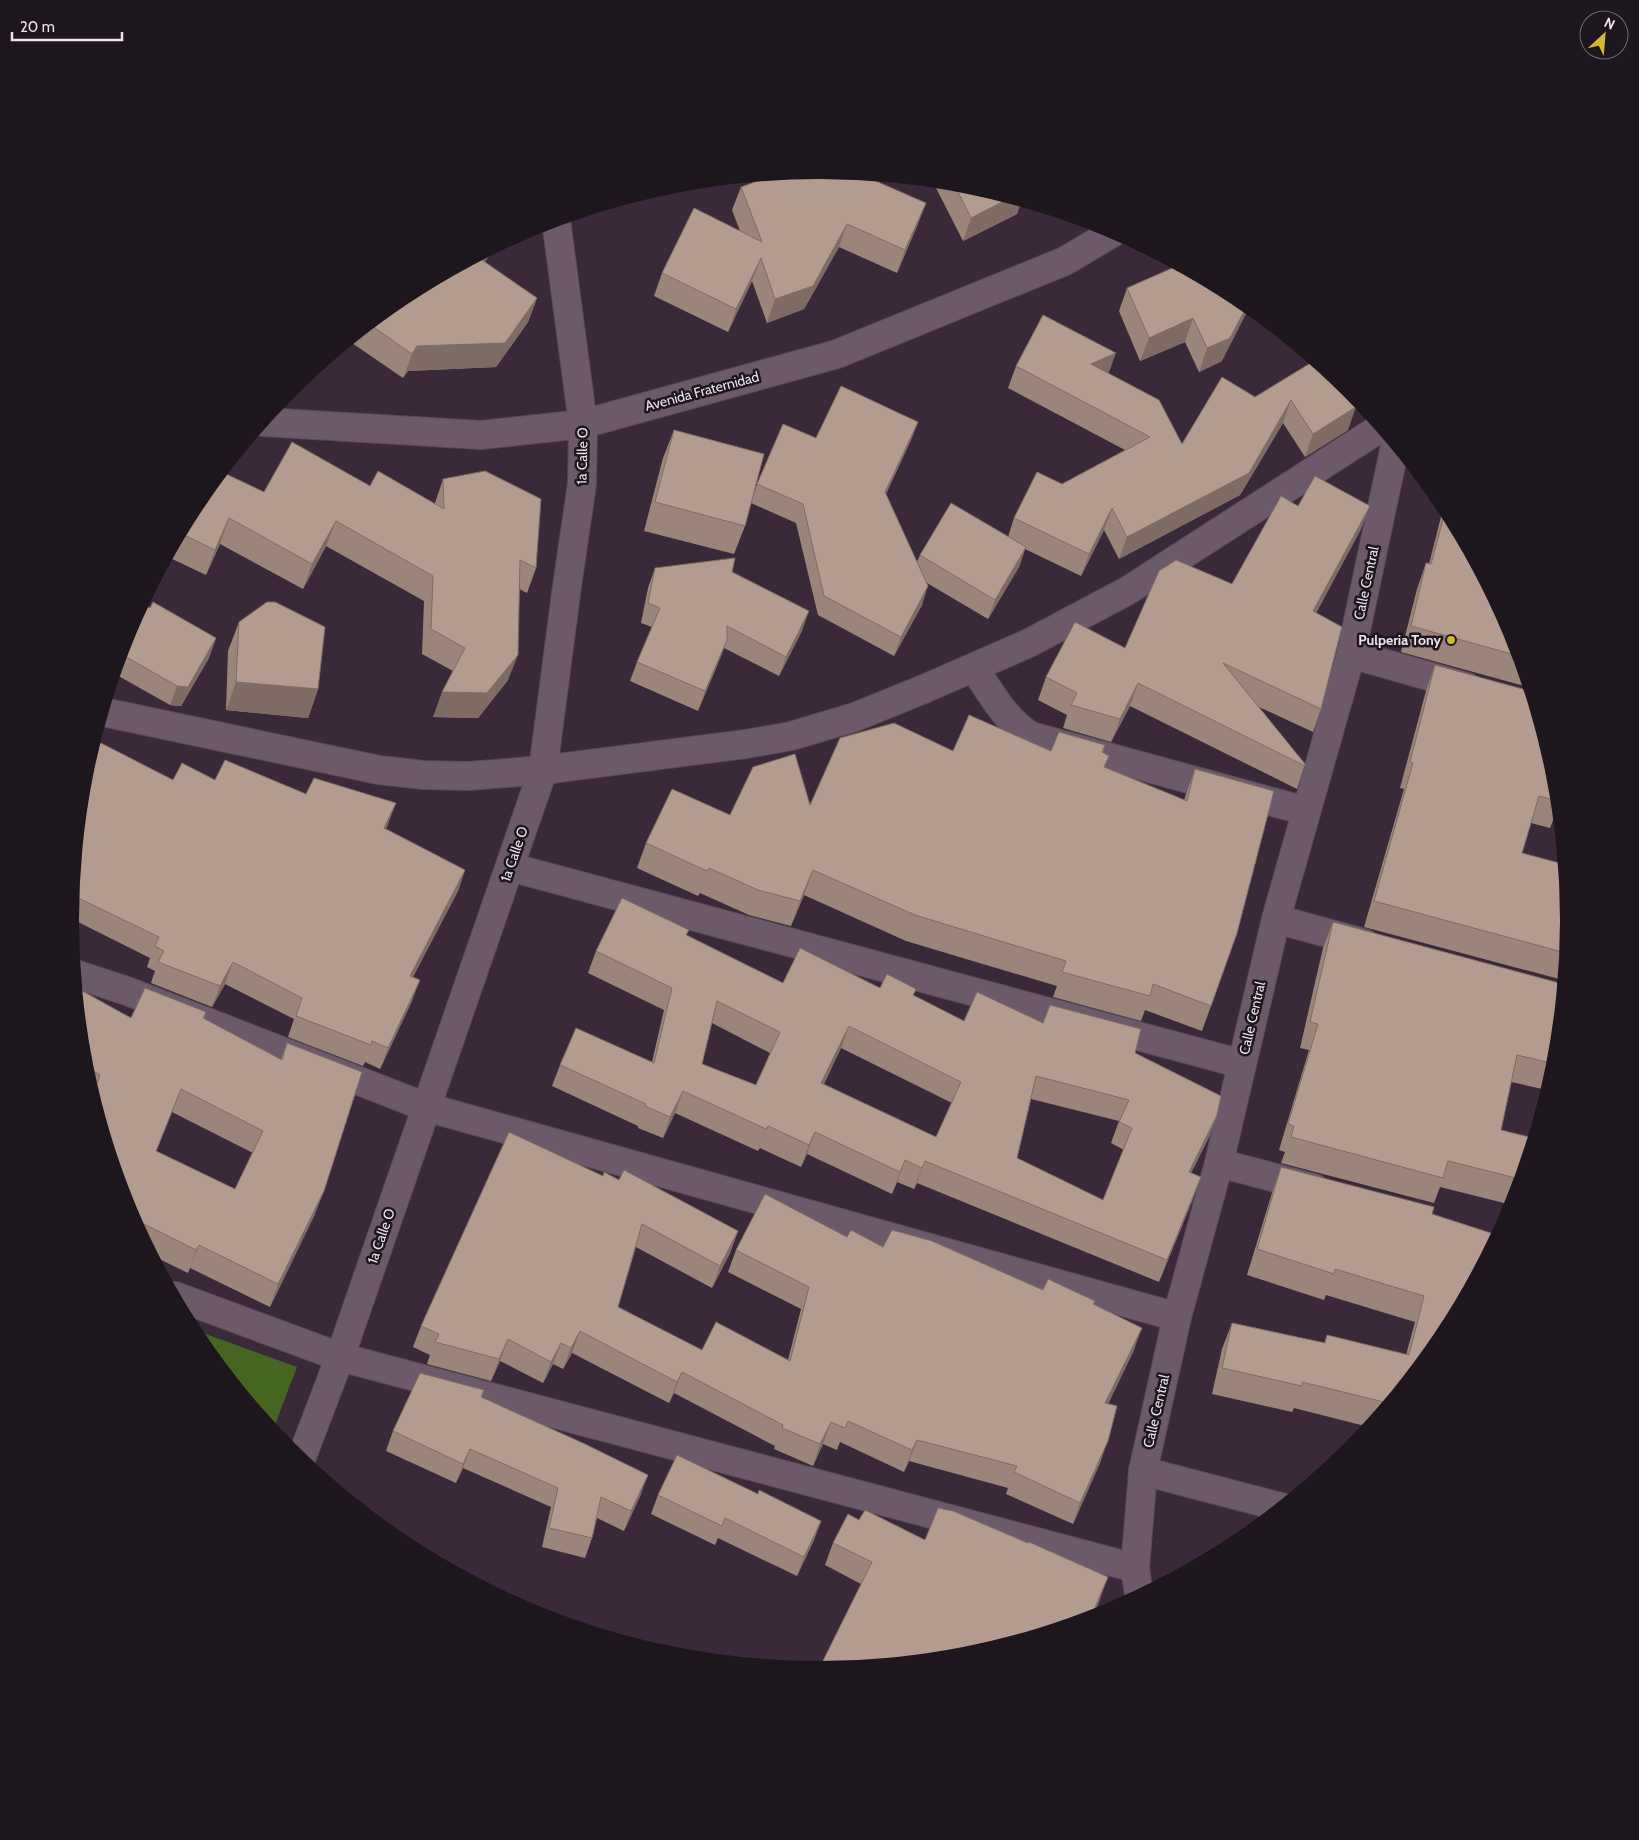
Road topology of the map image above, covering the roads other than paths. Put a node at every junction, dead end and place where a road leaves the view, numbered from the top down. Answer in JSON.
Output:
{"nodes":[{"id":1,"x":557,"y":228,"type":"edge"},
{"id":2,"x":1105,"y":237,"type":"edge"},
{"id":3,"x":272,"y":423,"type":"edge"},
{"id":4,"x":582,"y":424,"type":"junction"},
{"id":5,"x":1375,"y":431,"type":"edge"},
{"id":6,"x":1394,"y":453,"type":"edge"},
{"id":7,"x":1351,"y":654,"type":"junction"},
{"id":8,"x":974,"y":668,"type":"junction"},
{"id":9,"x":1495,"y":694,"type":"edge"},
{"id":10,"x":109,"y":713,"type":"edge"},
{"id":11,"x":543,"y":770,"type":"junction"},
{"id":12,"x":1306,"y":811,"type":"junction"},
{"id":13,"x":510,"y":866,"type":"junction"},
{"id":14,"x":1276,"y":919,"type":"junction"},
{"id":15,"x":1390,"y":950,"type":"edge"},
{"id":16,"x":81,"y":976,"type":"edge"},
{"id":17,"x":1242,"y":1064,"type":"junction"},
{"id":18,"x":426,"y":1107,"type":"junction"},
{"id":19,"x":1219,"y":1163,"type":"junction"},
{"id":20,"x":1334,"y":1193,"type":"edge"},
{"id":21,"x":184,"y":1300,"type":"edge"},
{"id":22,"x":1177,"y":1318,"type":"junction"},
{"id":23,"x":340,"y":1356,"type":"junction"},
{"id":24,"x":304,"y":1451,"type":"edge"},
{"id":25,"x":1143,"y":1471,"type":"junction"},
{"id":26,"x":1273,"y":1505,"type":"edge"},
{"id":27,"x":1135,"y":1568,"type":"junction"},
{"id":28,"x":1139,"y":1588,"type":"edge"}],
"edges":[{"from":1,"to":4,"type":"street","name":"1a Calle O"},
{"from":2,"to":4,"type":"street","name":"Avenida Fraternidad"},
{"from":3,"to":4,"type":"street","name":"Avenida Fraternidad"},
{"from":4,"to":11,"type":"street","name":"1a Calle O"},
{"from":5,"to":8,"type":"street"},
{"from":6,"to":7,"type":"street","name":"Calle Central"},
{"from":7,"to":9,"type":"street"},
{"from":7,"to":12,"type":"street","name":"Calle Central"},
{"from":8,"to":11,"type":"street"},
{"from":8,"to":12,"type":"street"},
{"from":10,"to":11,"type":"street"},
{"from":11,"to":13,"type":"street","name":"1a Calle O"},
{"from":12,"to":14,"type":"street","name":"Calle Central"},
{"from":13,"to":17,"type":"street"},
{"from":13,"to":18,"type":"street","name":"1a Calle O"},
{"from":14,"to":15,"type":"street"},
{"from":14,"to":17,"type":"street","name":"Calle Central"},
{"from":16,"to":18,"type":"street"},
{"from":17,"to":19,"type":"street","name":"Calle Central"},
{"from":18,"to":22,"type":"street"},
{"from":18,"to":23,"type":"street","name":"1a Calle O"},
{"from":19,"to":20,"type":"street"},
{"from":19,"to":22,"type":"street","name":"Calle Central"},
{"from":21,"to":23,"type":"street"},
{"from":22,"to":25,"type":"street","name":"Calle Central"},
{"from":23,"to":24,"type":"street","name":"1a Calle O"},
{"from":23,"to":27,"type":"street"},
{"from":25,"to":26,"type":"street"},
{"from":25,"to":27,"type":"street","name":"Calle Central"},
{"from":27,"to":28,"type":"street","name":"Calle Central"}]}
